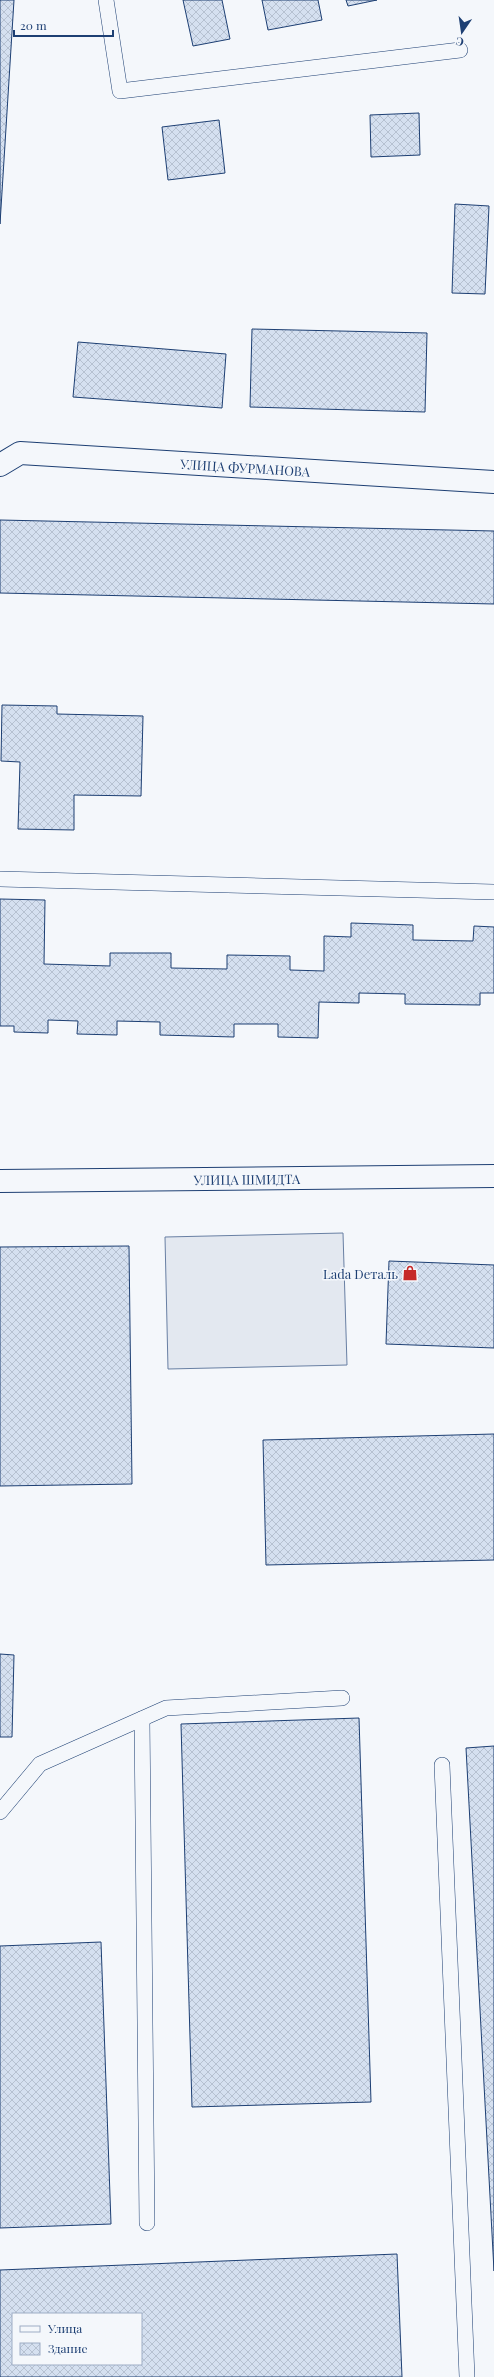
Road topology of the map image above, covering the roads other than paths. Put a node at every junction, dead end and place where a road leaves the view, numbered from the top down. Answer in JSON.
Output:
{"nodes":[{"id":1,"x":106,"y":0,"type":"edge"},
{"id":2,"x":460,"y":50,"type":"dead end"},
{"id":3,"x":0,"y":465,"type":"edge"},
{"id":4,"x":494,"y":482,"type":"edge"},
{"id":5,"x":0,"y":879,"type":"edge"},
{"id":6,"x":494,"y":892,"type":"edge"},
{"id":7,"x":494,"y":1176,"type":"edge"},
{"id":8,"x":0,"y":1181,"type":"edge"},
{"id":9,"x":342,"y":1698,"type":"dead end"},
{"id":10,"x":142,"y":1718,"type":"junction"},
{"id":11,"x":442,"y":1765,"type":"dead end"},
{"id":12,"x":0,"y":1812,"type":"edge"},
{"id":13,"x":147,"y":2223,"type":"dead end"},
{"id":14,"x":467,"y":2377,"type":"edge"}],
"edges":[{"from":1,"to":2,"type":"lane"},
{"from":3,"to":4,"type":"street","name":"УЛИЦА ФУРМАНОВА"},
{"from":5,"to":6,"type":"lane"},
{"from":7,"to":8,"type":"street","name":"УЛИЦА ШМИДТА"},
{"from":9,"to":10,"type":"lane"},
{"from":10,"to":12,"type":"lane"},
{"from":10,"to":13,"type":"lane"},
{"from":11,"to":14,"type":"lane"}]}
